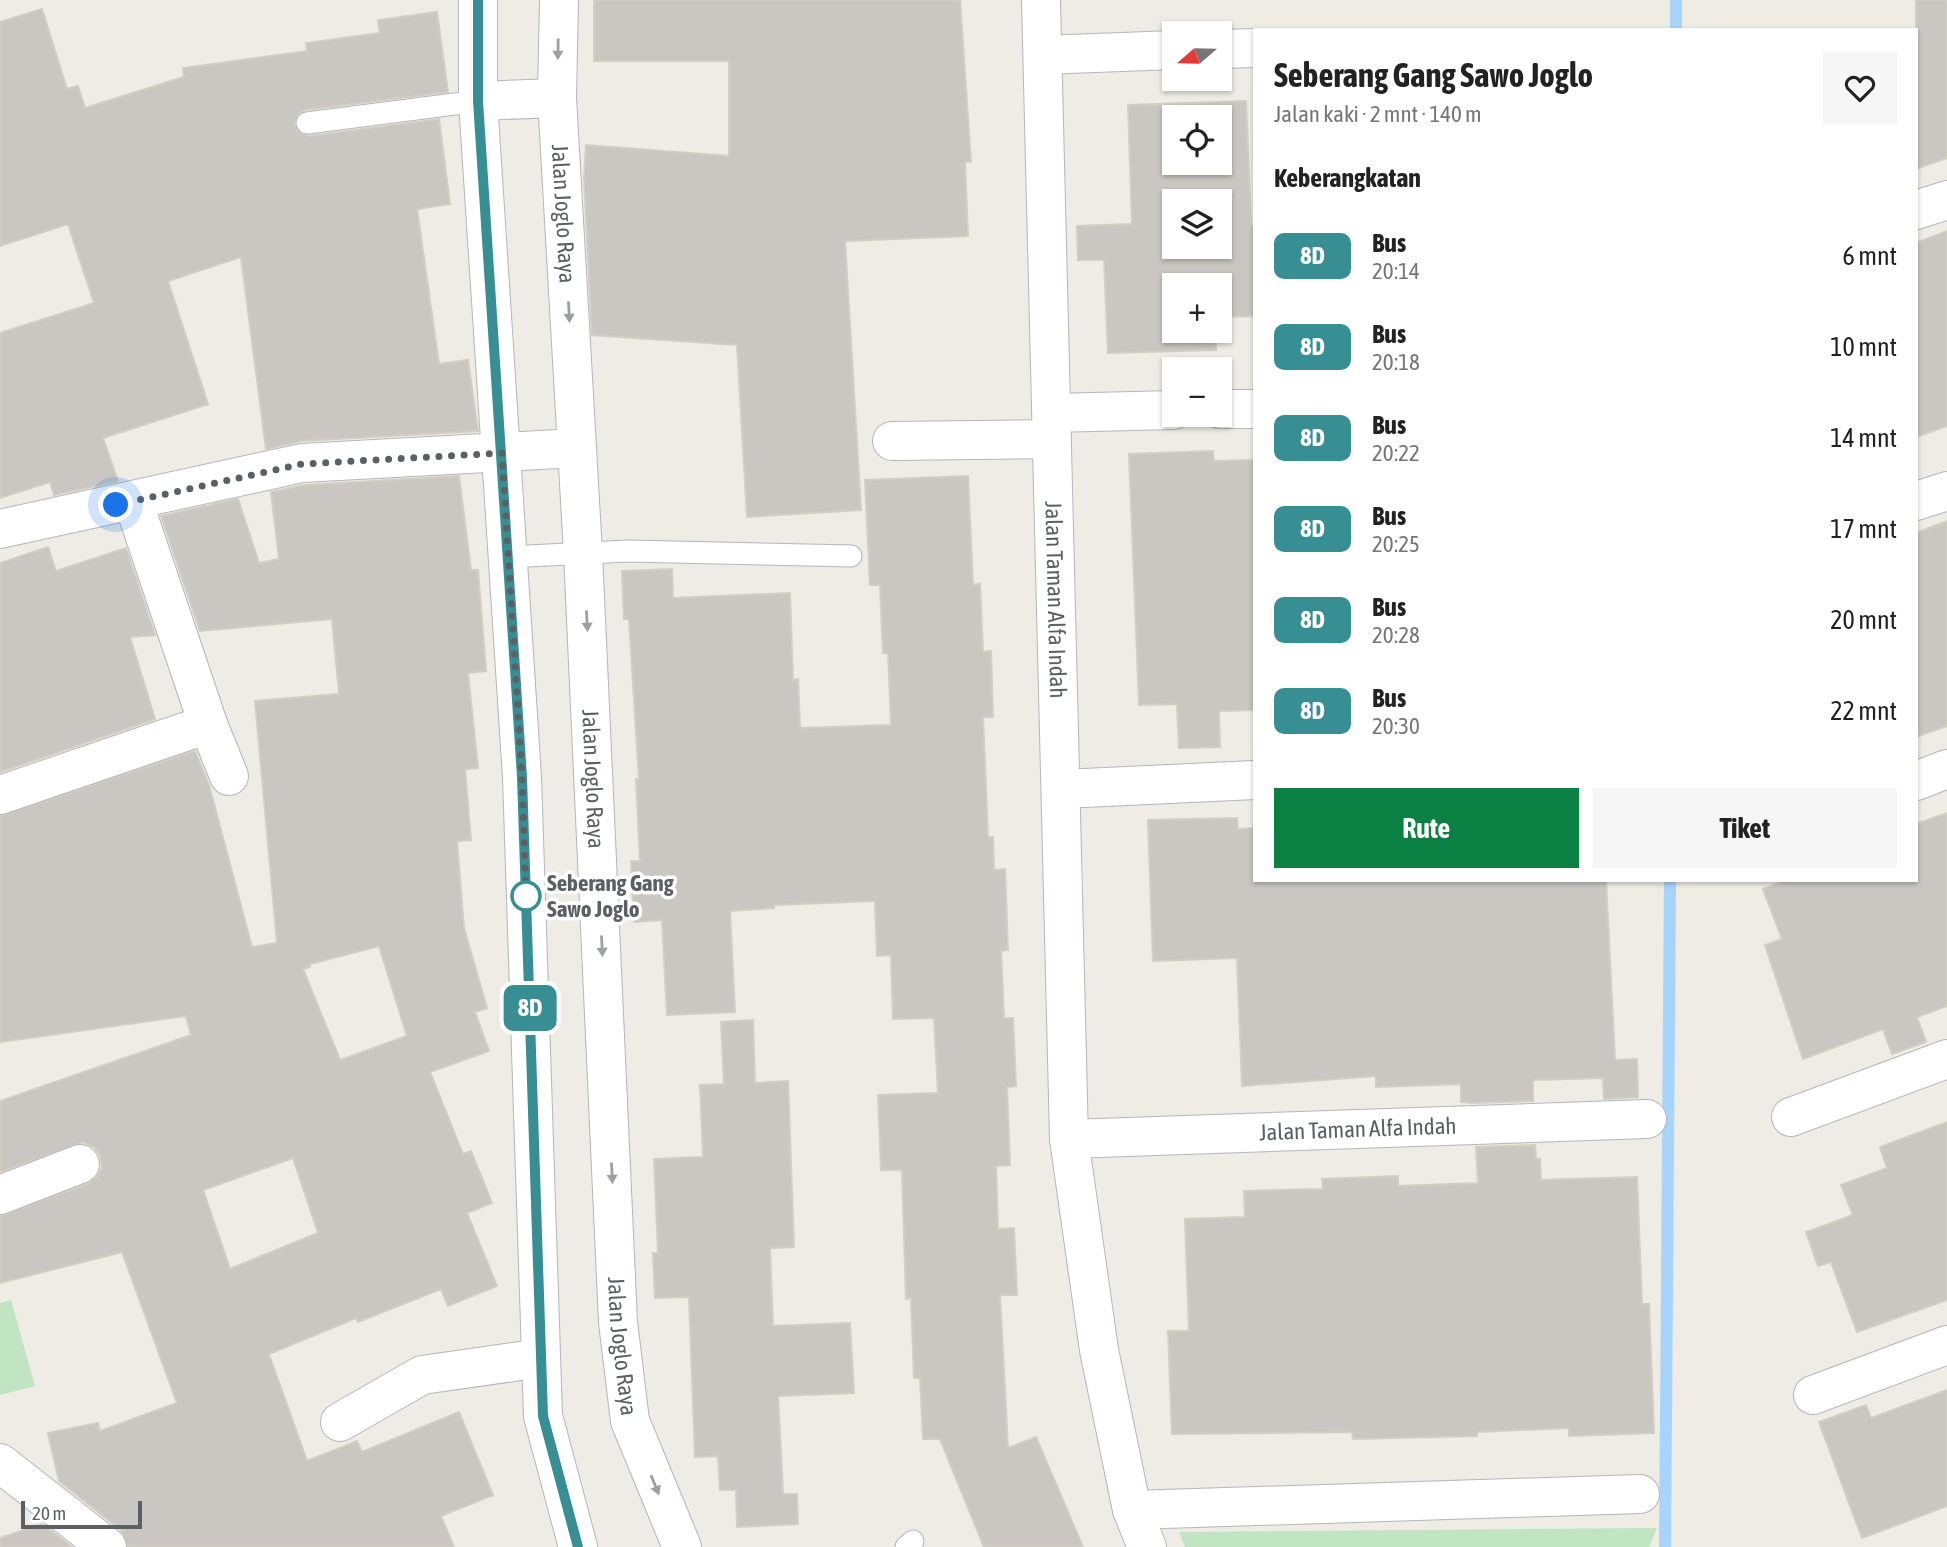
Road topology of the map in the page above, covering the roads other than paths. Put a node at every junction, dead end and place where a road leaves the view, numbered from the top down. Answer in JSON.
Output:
{"nodes":[{"id":1,"x":478,"y":0,"type":"edge"},
{"id":2,"x":559,"y":0,"type":"edge"},
{"id":3,"x":1041,"y":0,"type":"edge"},
{"id":4,"x":1253,"y":48,"type":"edge"},
{"id":5,"x":1232,"y":49,"type":"edge"},
{"id":6,"x":1162,"y":50,"type":"edge"},
{"id":7,"x":1042,"y":55,"type":"junction"},
{"id":8,"x":557,"y":97,"type":"junction"},
{"id":9,"x":478,"y":101,"type":"junction"},
{"id":10,"x":307,"y":123,"type":"dead end"},
{"id":11,"x":1947,"y":200,"type":"edge"},
{"id":12,"x":1918,"y":209,"type":"edge"},
{"id":13,"x":1253,"y":409,"type":"edge"},
{"id":14,"x":1232,"y":410,"type":"edge"},
{"id":15,"x":1162,"y":412,"type":"edge"},
{"id":16,"x":1052,"y":426,"type":"junction"},
{"id":17,"x":892,"y":441,"type":"dead end"},
{"id":18,"x":576,"y":448,"type":"junction"},
{"id":19,"x":502,"y":453,"type":"junction"},
{"id":20,"x":1947,"y":491,"type":"edge"},
{"id":21,"x":1918,"y":500,"type":"edge"},
{"id":22,"x":133,"y":501,"type":"junction"},
{"id":23,"x":0,"y":529,"type":"edge"},
{"id":24,"x":583,"y":553,"type":"junction"},
{"id":25,"x":851,"y":556,"type":"dead end"},
{"id":26,"x":508,"y":557,"type":"junction"},
{"id":27,"x":208,"y":724,"type":"junction"},
{"id":28,"x":1947,"y":769,"type":"edge"},
{"id":29,"x":229,"y":776,"type":"dead end"},
{"id":30,"x":1253,"y":780,"type":"edge"},
{"id":31,"x":1918,"y":780,"type":"edge"},
{"id":32,"x":1062,"y":789,"type":"junction"},
{"id":33,"x":0,"y":795,"type":"edge"},
{"id":34,"x":1947,"y":1059,"type":"edge"},
{"id":35,"x":1791,"y":1117,"type":"dead end"},
{"id":36,"x":1647,"y":1119,"type":"dead end"},
{"id":37,"x":1069,"y":1139,"type":"junction"},
{"id":38,"x":80,"y":1164,"type":"dead end"},
{"id":39,"x":0,"y":1195,"type":"edge"},
{"id":40,"x":1947,"y":1345,"type":"edge"},
{"id":41,"x":541,"y":1358,"type":"junction"},
{"id":42,"x":1813,"y":1395,"type":"dead end"},
{"id":43,"x":340,"y":1422,"type":"dead end"},
{"id":44,"x":0,"y":1463,"type":"edge"},
{"id":45,"x":1640,"y":1494,"type":"dead end"},
{"id":46,"x":1132,"y":1510,"type":"junction"},
{"id":47,"x":107,"y":1547,"type":"edge"},
{"id":48,"x":578,"y":1547,"type":"edge"},
{"id":49,"x":682,"y":1547,"type":"edge"},
{"id":50,"x":1147,"y":1547,"type":"edge"}],
"edges":[{"from":1,"to":9,"type":"street"},
{"from":2,"to":8,"type":"street","name":"Jalan Joglo Raya","one_way":true},
{"from":3,"to":7,"type":"street","name":"Jalan Taman Alfa Indah"},
{"from":4,"to":5,"type":"street"},
{"from":6,"to":7,"type":"street"},
{"from":7,"to":16,"type":"street","name":"Jalan Taman Alfa Indah"},
{"from":8,"to":9,"type":"street"},
{"from":8,"to":18,"type":"street","name":"Jalan Joglo Raya","one_way":true},
{"from":9,"to":10,"type":"lane"},
{"from":9,"to":19,"type":"street"},
{"from":11,"to":12,"type":"street"},
{"from":13,"to":14,"type":"street"},
{"from":15,"to":16,"type":"street"},
{"from":16,"to":17,"type":"street"},
{"from":16,"to":32,"type":"street","name":"Jalan Taman Alfa Indah"},
{"from":18,"to":19,"type":"street"},
{"from":18,"to":24,"type":"street","name":"Jalan Joglo Raya"},
{"from":19,"to":22,"type":"street"},
{"from":19,"to":26,"type":"street"},
{"from":20,"to":21,"type":"street"},
{"from":22,"to":23,"type":"street"},
{"from":22,"to":27,"type":"street"},
{"from":24,"to":25,"type":"lane"},
{"from":24,"to":26,"type":"lane"},
{"from":24,"to":49,"type":"street","name":"Jalan Joglo Raya","one_way":true},
{"from":26,"to":41,"type":"street"},
{"from":27,"to":29,"type":"street"},
{"from":27,"to":33,"type":"street"},
{"from":28,"to":31,"type":"street"},
{"from":30,"to":32,"type":"street"},
{"from":32,"to":37,"type":"street","name":"Jalan Taman Alfa Indah"},
{"from":34,"to":35,"type":"street"},
{"from":36,"to":37,"type":"street","name":"Jalan Taman Alfa Indah"},
{"from":37,"to":46,"type":"street","name":"Jalan Taman Alfa Indah"},
{"from":38,"to":39,"type":"street"},
{"from":40,"to":42,"type":"street"},
{"from":41,"to":43,"type":"street"},
{"from":41,"to":48,"type":"street"},
{"from":44,"to":47,"type":"street"},
{"from":45,"to":46,"type":"street"},
{"from":46,"to":50,"type":"street","name":"Jalan Taman Alfa Indah"}]}
